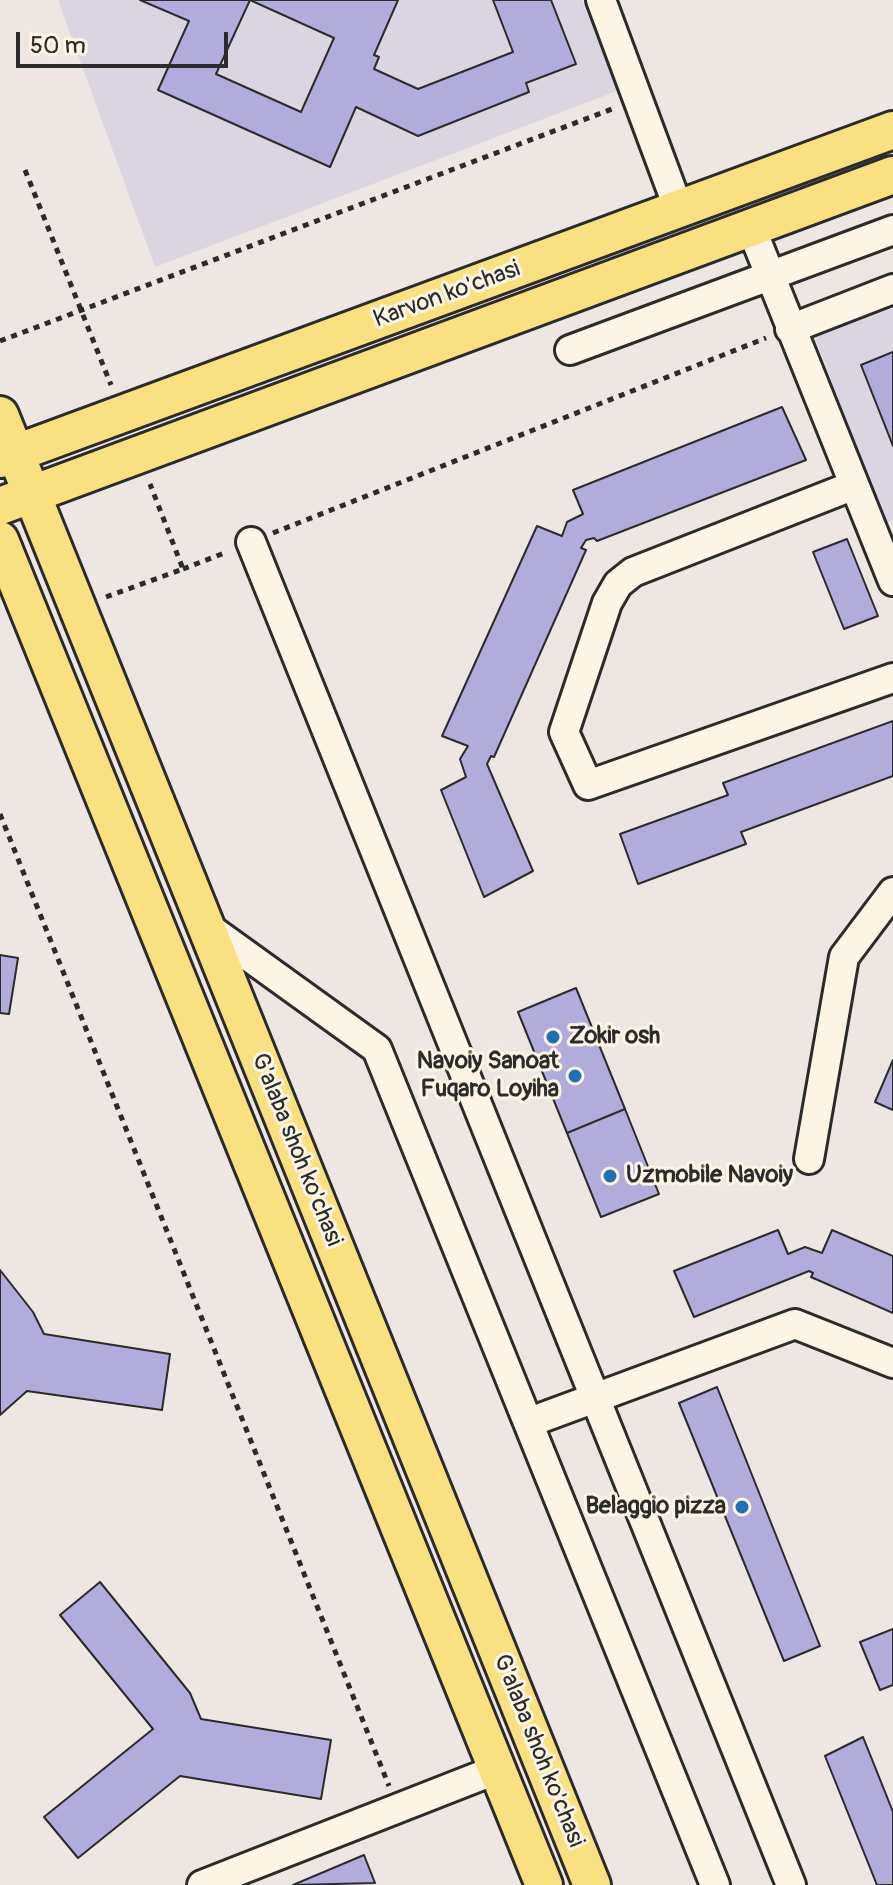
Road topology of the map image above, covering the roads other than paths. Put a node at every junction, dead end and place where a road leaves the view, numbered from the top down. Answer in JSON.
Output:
{"nodes":[{"id":1,"x":601,"y":0,"type":"edge"},
{"id":2,"x":893,"y":130,"type":"edge"},
{"id":3,"x":893,"y":175,"type":"edge"},
{"id":4,"x":679,"y":210,"type":"junction"},
{"id":5,"x":752,"y":230,"type":"junction"},
{"id":6,"x":893,"y":230,"type":"edge"},
{"id":7,"x":769,"y":275,"type":"junction"},
{"id":8,"x":893,"y":289,"type":"edge"},
{"id":9,"x":790,"y":329,"type":"junction"},
{"id":10,"x":570,"y":350,"type":"dead end"},
{"id":11,"x":0,"y":415,"type":"edge"},
{"id":12,"x":8,"y":456,"type":"edge"},
{"id":13,"x":852,"y":486,"type":"junction"},
{"id":14,"x":16,"y":500,"type":"edge"},
{"id":15,"x":0,"y":540,"type":"edge"},
{"id":16,"x":251,"y":542,"type":"road end"},
{"id":17,"x":893,"y":581,"type":"edge"},
{"id":18,"x":893,"y":678,"type":"edge"},
{"id":19,"x":893,"y":892,"type":"edge"},
{"id":20,"x":205,"y":925,"type":"junction"},
{"id":21,"x":809,"y":1159,"type":"dead end"},
{"id":22,"x":893,"y":1363,"type":"edge"},
{"id":23,"x":597,"y":1398,"type":"junction"},
{"id":24,"x":530,"y":1422,"type":"junction"},
{"id":25,"x":498,"y":1769,"type":"junction"},
{"id":26,"x":202,"y":1885,"type":"edge"},
{"id":27,"x":544,"y":1885,"type":"edge"},
{"id":28,"x":592,"y":1885,"type":"edge"},
{"id":29,"x":715,"y":1885,"type":"edge"},
{"id":30,"x":791,"y":1885,"type":"edge"}],
"edges":[{"from":1,"to":4,"type":"street"},
{"from":2,"to":4,"type":"main road","name":"Karvon ko'chasi"},
{"from":3,"to":5,"type":"main road"},
{"from":4,"to":12,"type":"main road","name":"Karvon ko'chasi"},
{"from":5,"to":7,"type":"street"},
{"from":5,"to":14,"type":"main road"},
{"from":6,"to":7,"type":"street"},
{"from":7,"to":9,"type":"street"},
{"from":7,"to":10,"type":"street"},
{"from":8,"to":9,"type":"street"},
{"from":9,"to":13,"type":"street"},
{"from":11,"to":12,"type":"main road","name":"G'alaba shoh ko'chasi"},
{"from":12,"to":14,"type":"main road","name":"G'alaba shoh ko'chasi"},
{"from":13,"to":17,"type":"street"},
{"from":13,"to":18,"type":"street"},
{"from":14,"to":20,"type":"main road","name":"G'alaba shoh ko'chasi"},
{"from":15,"to":25,"type":"main road","name":"G'alaba shoh ko'chasi"},
{"from":16,"to":23,"type":"street"},
{"from":19,"to":21,"type":"street"},
{"from":20,"to":24,"type":"street"},
{"from":20,"to":28,"type":"main road","name":"G'alaba shoh ko'chasi"},
{"from":22,"to":23,"type":"street"},
{"from":23,"to":24,"type":"street"},
{"from":23,"to":30,"type":"street"},
{"from":24,"to":29,"type":"street"},
{"from":25,"to":26,"type":"street"},
{"from":25,"to":27,"type":"main road","name":"G'alaba shoh ko'chasi"}]}
